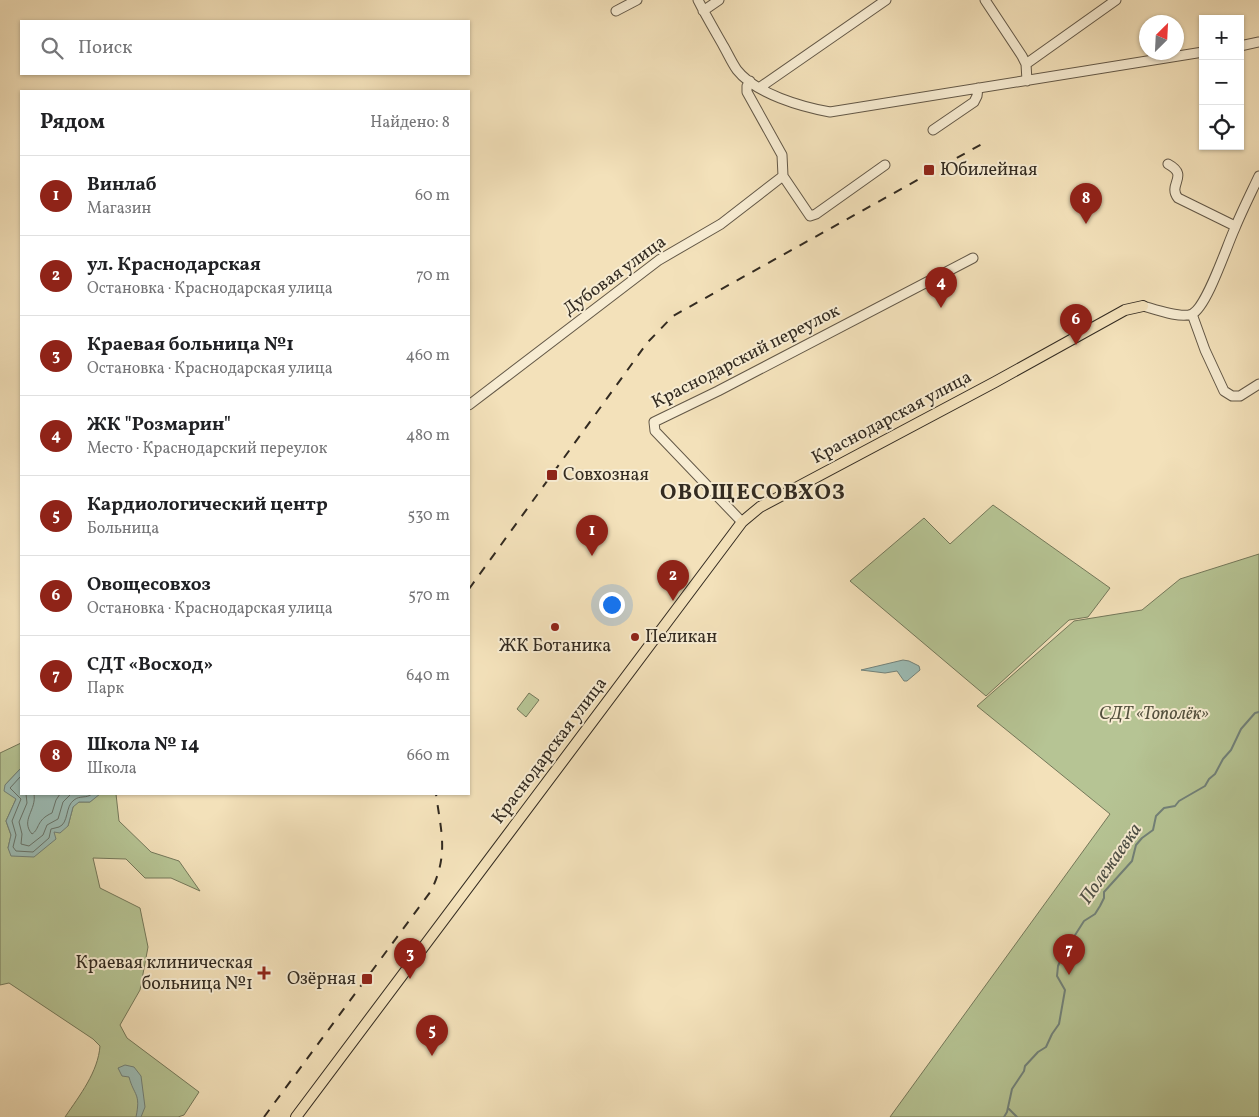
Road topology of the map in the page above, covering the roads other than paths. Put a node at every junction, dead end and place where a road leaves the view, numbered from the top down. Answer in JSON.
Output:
{"nodes":[{"id":1,"x":637,"y":0,"type":"edge"},
{"id":2,"x":698,"y":0,"type":"edge"},
{"id":3,"x":719,"y":0,"type":"edge"},
{"id":4,"x":886,"y":0,"type":"edge"},
{"id":5,"x":985,"y":0,"type":"edge"},
{"id":6,"x":1116,"y":0,"type":"edge"},
{"id":7,"x":616,"y":11,"type":"dead end"},
{"id":8,"x":703,"y":11,"type":"junction"},
{"id":9,"x":1259,"y":42,"type":"edge"},
{"id":10,"x":1244,"y":45,"type":"edge"},
{"id":11,"x":1199,"y":53,"type":"edge"},
{"id":12,"x":1026,"y":64,"type":"junction"},
{"id":13,"x":750,"y":81,"type":"junction"},
{"id":14,"x":1027,"y":81,"type":"junction"},
{"id":15,"x":759,"y":88,"type":"junction"},
{"id":16,"x":978,"y":88,"type":"junction"},
{"id":17,"x":933,"y":130,"type":"dead end"},
{"id":18,"x":1168,"y":164,"type":"dead end"},
{"id":19,"x":885,"y":165,"type":"dead end"},
{"id":20,"x":783,"y":176,"type":"junction"},
{"id":21,"x":1259,"y":176,"type":"edge"},
{"id":22,"x":1235,"y":226,"type":"junction"},
{"id":23,"x":973,"y":258,"type":"dead end"},
{"id":24,"x":1143,"y":306,"type":"joint"},
{"id":25,"x":1192,"y":314,"type":"junction"},
{"id":26,"x":1259,"y":384,"type":"edge"},
{"id":27,"x":470,"y":404,"type":"edge"},
{"id":28,"x":742,"y":522,"type":"junction"},
{"id":29,"x":296,"y":1117,"type":"edge"}],
"edges":[{"from":1,"to":7,"type":"street"},
{"from":2,"to":8,"type":"street"},
{"from":3,"to":8,"type":"street"},
{"from":4,"to":15,"type":"street"},
{"from":5,"to":12,"type":"street"},
{"from":6,"to":12,"type":"street"},
{"from":8,"to":13,"type":"street"},
{"from":9,"to":10,"type":"street"},
{"from":11,"to":14,"type":"street"},
{"from":12,"to":14,"type":"street"},
{"from":13,"to":15,"type":"street"},
{"from":13,"to":20,"type":"street"},
{"from":14,"to":16,"type":"street"},
{"from":15,"to":16,"type":"street"},
{"from":16,"to":17,"type":"street"},
{"from":18,"to":22,"type":"street"},
{"from":19,"to":20,"type":"street"},
{"from":20,"to":27,"type":"street","name":"Дубовая улица"},
{"from":21,"to":22,"type":"street"},
{"from":22,"to":25,"type":"street"},
{"from":23,"to":28,"type":"street","name":"Краснодарский переулок"},
{"from":24,"to":25,"type":"street","name":"Краснодарская улица"},
{"from":24,"to":28,"type":"main road","name":"Краснодарская улица"},
{"from":25,"to":26,"type":"street"},
{"from":28,"to":29,"type":"main road","name":"Краснодарская улица"}]}
